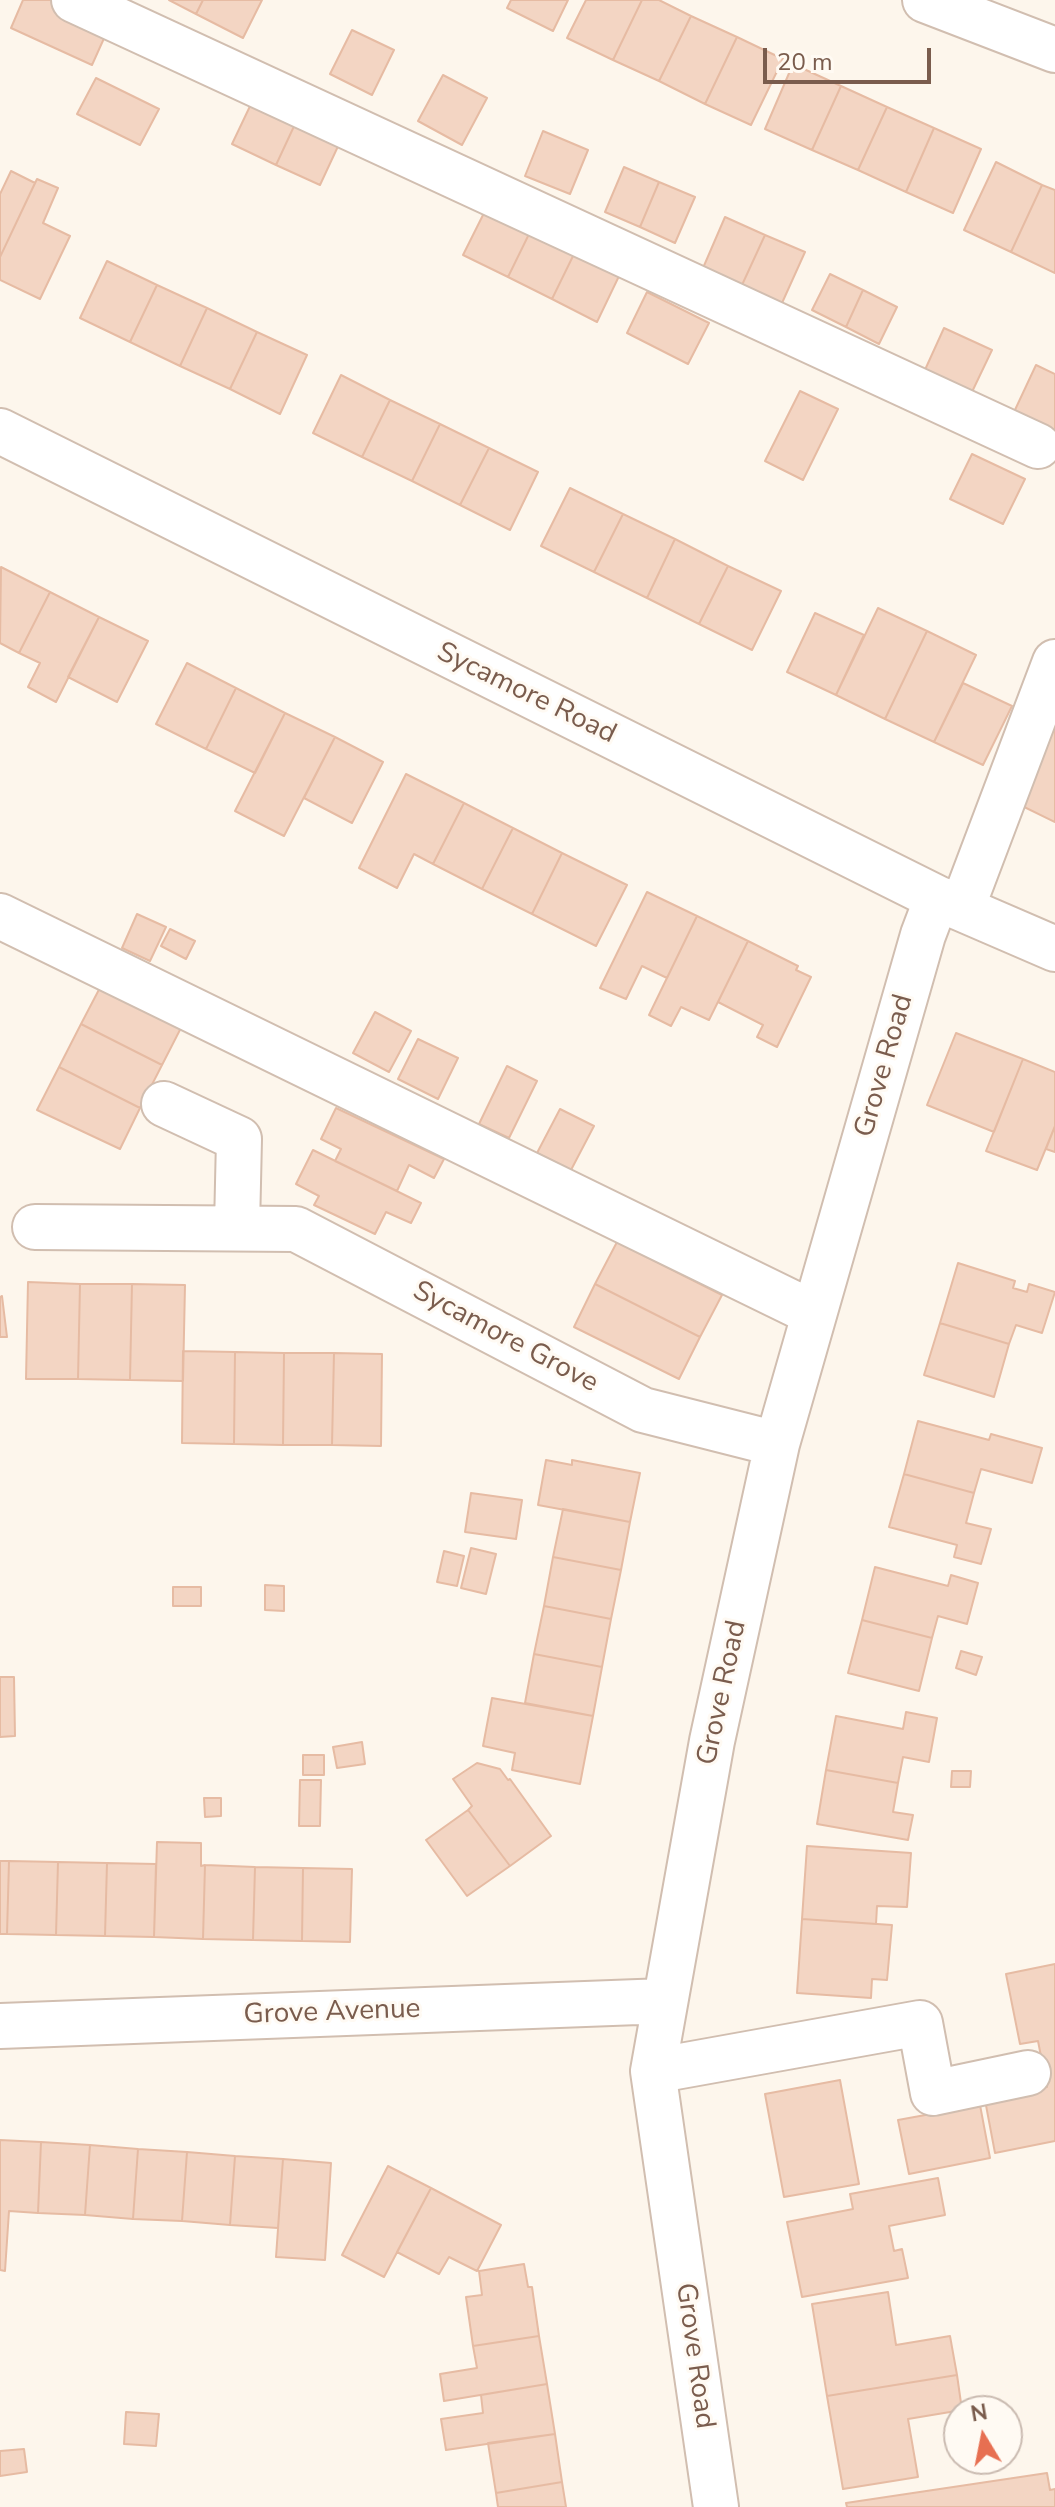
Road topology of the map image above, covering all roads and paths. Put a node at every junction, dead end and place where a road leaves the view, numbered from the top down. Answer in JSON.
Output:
{"nodes":[{"id":1,"x":74,"y":0,"type":"edge"},
{"id":2,"x":925,"y":0,"type":"edge"},
{"id":3,"x":1055,"y":50,"type":"edge"},
{"id":4,"x":0,"y":431,"type":"edge"},
{"id":5,"x":1038,"y":446,"type":"dead end"},
{"id":6,"x":1055,"y":662,"type":"edge"},
{"id":7,"x":949,"y":903,"type":"junction"},
{"id":8,"x":0,"y":916,"type":"edge"},
{"id":9,"x":1055,"y":949,"type":"edge"},
{"id":10,"x":164,"y":1104,"type":"dead end"},
{"id":11,"x":35,"y":1227,"type":"dead end"},
{"id":12,"x":237,"y":1227,"type":"junction"},
{"id":13,"x":813,"y":1313,"type":"junction"},
{"id":14,"x":777,"y":1444,"type":"junction"},
{"id":15,"x":665,"y":2001,"type":"junction"},
{"id":16,"x":0,"y":2026,"type":"edge"},
{"id":17,"x":653,"y":2071,"type":"junction"},
{"id":18,"x":1028,"y":2073,"type":"dead end"},
{"id":19,"x":716,"y":2507,"type":"edge"}],
"edges":[{"from":1,"to":5,"type":"street"},
{"from":2,"to":3,"type":"street"},
{"from":4,"to":7,"type":"street","name":"Sycamore Road"},
{"from":6,"to":7,"type":"street","name":"Grove Road"},
{"from":7,"to":9,"type":"street","name":"Sycamore Road"},
{"from":7,"to":13,"type":"street","name":"Grove Road"},
{"from":8,"to":13,"type":"street"},
{"from":10,"to":12,"type":"street"},
{"from":11,"to":12,"type":"street","name":"Sycamore Grove"},
{"from":12,"to":14,"type":"street","name":"Sycamore Grove"},
{"from":13,"to":14,"type":"street","name":"Grove Road"},
{"from":14,"to":15,"type":"street","name":"Grove Road"},
{"from":15,"to":16,"type":"street","name":"Grove Avenue"},
{"from":15,"to":17,"type":"street","name":"Grove Road"},
{"from":17,"to":18,"type":"street"},
{"from":17,"to":19,"type":"street","name":"Grove Road"}]}
